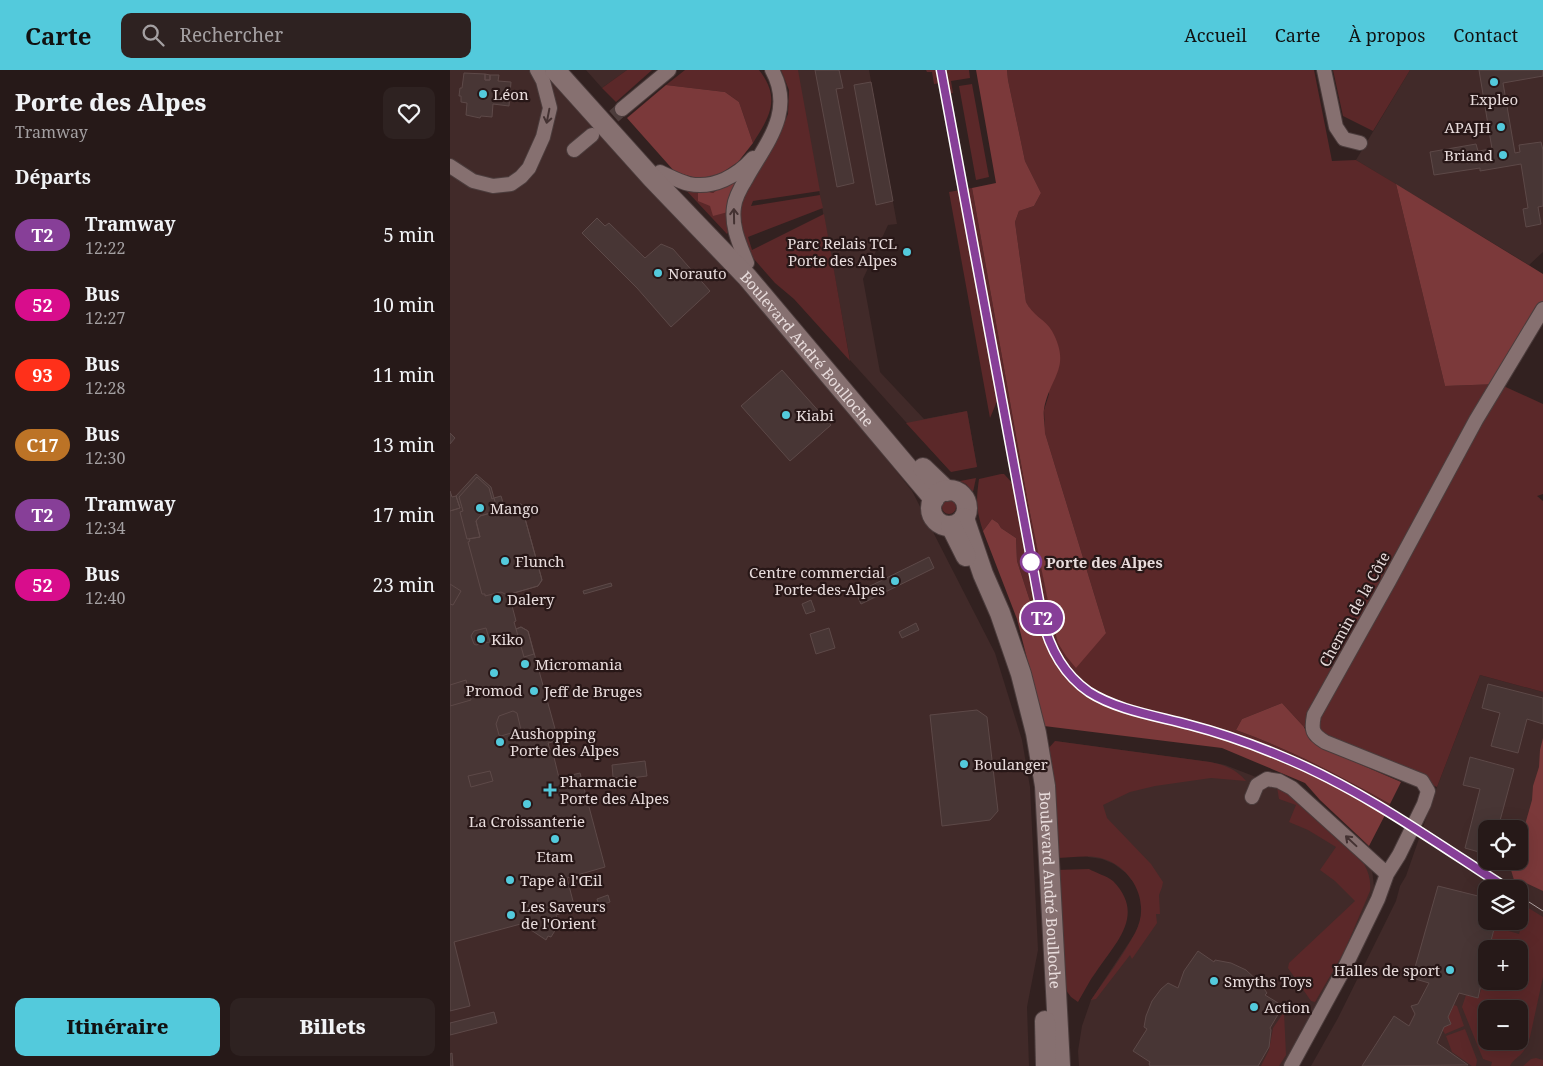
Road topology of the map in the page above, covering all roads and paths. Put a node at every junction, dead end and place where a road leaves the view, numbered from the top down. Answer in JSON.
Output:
{"nodes":[{"id":1,"x":537,"y":70,"type":"edge"},
{"id":2,"x":554,"y":70,"type":"edge"},
{"id":3,"x":568,"y":70,"type":"edge"},
{"id":4,"x":669,"y":70,"type":"edge"},
{"id":5,"x":772,"y":70,"type":"edge"},
{"id":6,"x":1324,"y":70,"type":"edge"},
{"id":7,"x":622,"y":108,"type":"tunnel mouth"},
{"id":8,"x":592,"y":135,"type":"tunnel mouth"},
{"id":9,"x":1360,"y":143,"type":"dead end"},
{"id":10,"x":764,"y":147,"type":"junction"},
{"id":11,"x":574,"y":150,"type":"dead end"},
{"id":12,"x":450,"y":166,"type":"edge"},
{"id":13,"x":660,"y":172,"type":"junction"},
{"id":14,"x":747,"y":263,"type":"junction"},
{"id":15,"x":1543,"y":310,"type":"edge"},
{"id":16,"x":940,"y":495,"type":"junction"},
{"id":17,"x":958,"y":522,"type":"junction"},
{"id":18,"x":1252,"y":797,"type":"dead end"},
{"id":19,"x":1387,"y":874,"type":"junction"},
{"id":20,"x":1049,"y":1063,"type":"edge"},
{"id":21,"x":1291,"y":1066,"type":"edge"}],
"edges":[{"from":1,"to":12,"type":"street","one_way":true},
{"from":2,"to":16,"type":"main road","name":"Boulevard André Boulloche"},
{"from":3,"to":13,"type":"main road","name":"Boulevard André Boulloche"},
{"from":4,"to":7,"type":"street"},
{"from":5,"to":10,"type":"street"},
{"from":6,"to":9,"type":"street"},
{"from":8,"to":11,"type":"street"},
{"from":10,"to":13,"type":"street"},
{"from":14,"to":10,"type":"street","one_way":true},
{"from":13,"to":14,"type":"main road","name":"Boulevard André Boulloche"},
{"from":14,"to":16,"type":"main road","name":"Boulevard André Boulloche"},
{"from":15,"to":19,"type":"street","name":"Chemin de la Côte"},
{"from":16,"to":17,"type":"main road","name":"Boulevard André Boulloche"},
{"from":16,"to":17,"type":"main road","name":"Boulevard André Boulloche"},
{"from":17,"to":20,"type":"main road","name":"Boulevard André Boulloche"},
{"from":19,"to":18,"type":"street","one_way":true},
{"from":19,"to":21,"type":"street"}]}
